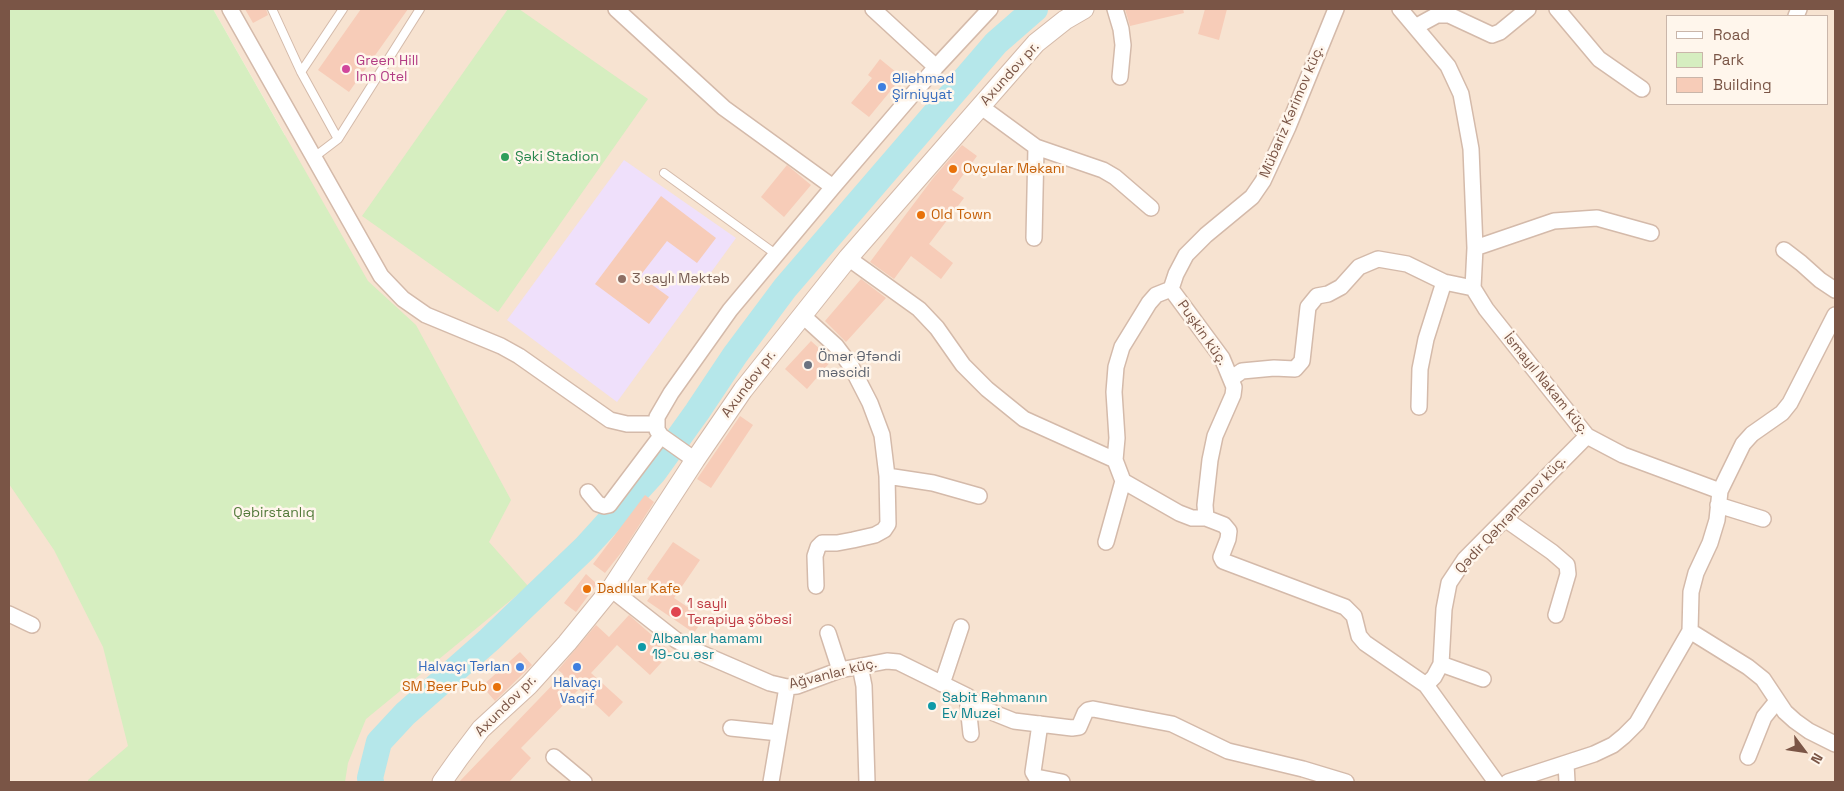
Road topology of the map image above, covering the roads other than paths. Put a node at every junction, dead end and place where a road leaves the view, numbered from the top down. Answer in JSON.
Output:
{"nodes":[{"id":1,"x":230,"y":9,"type":"edge"},
{"id":2,"x":272,"y":9,"type":"edge"},
{"id":3,"x":343,"y":9,"type":"edge"},
{"id":4,"x":420,"y":9,"type":"edge"},
{"id":5,"x":616,"y":9,"type":"edge"},
{"id":6,"x":873,"y":9,"type":"edge"},
{"id":7,"x":990,"y":9,"type":"edge"},
{"id":8,"x":1084,"y":9,"type":"edge"},
{"id":9,"x":1115,"y":9,"type":"edge"},
{"id":10,"x":1336,"y":9,"type":"edge"},
{"id":11,"x":1400,"y":9,"type":"edge"},
{"id":12,"x":1528,"y":9,"type":"edge"},
{"id":13,"x":1557,"y":9,"type":"edge"},
{"id":14,"x":1415,"y":27,"type":"junction"},
{"id":15,"x":936,"y":68,"type":"junction"},
{"id":16,"x":301,"y":72,"type":"junction"},
{"id":17,"x":1120,"y":77,"type":"dead end"},
{"id":18,"x":1642,"y":88,"type":"dead end"},
{"id":19,"x":980,"y":106,"type":"junction"},
{"id":20,"x":338,"y":139,"type":"junction"},
{"id":21,"x":1036,"y":147,"type":"junction"},
{"id":22,"x":313,"y":158,"type":"junction"},
{"id":23,"x":664,"y":173,"type":"dead end"},
{"id":24,"x":833,"y":187,"type":"junction"},
{"id":25,"x":1151,"y":208,"type":"dead end"},
{"id":26,"x":1651,"y":233,"type":"dead end"},
{"id":27,"x":1034,"y":238,"type":"dead end"},
{"id":28,"x":1475,"y":248,"type":"junction"},
{"id":29,"x":1784,"y":250,"type":"dead end"},
{"id":30,"x":777,"y":254,"type":"junction"},
{"id":31,"x":848,"y":258,"type":"junction"},
{"id":32,"x":1444,"y":282,"type":"junction"},
{"id":33,"x":1472,"y":288,"type":"junction"},
{"id":34,"x":1171,"y":289,"type":"junction"},
{"id":35,"x":1835,"y":290,"type":"edge"},
{"id":36,"x":802,"y":314,"type":"junction"},
{"id":37,"x":1835,"y":315,"type":"edge"},
{"id":38,"x":1232,"y":378,"type":"junction"},
{"id":39,"x":1419,"y":407,"type":"dead end"},
{"id":40,"x":658,"y":430,"type":"junction"},
{"id":41,"x":1587,"y":436,"type":"junction"},
{"id":42,"x":689,"y":456,"type":"junction"},
{"id":43,"x":1115,"y":460,"type":"junction"},
{"id":44,"x":887,"y":476,"type":"junction"},
{"id":45,"x":1123,"y":481,"type":"junction"},
{"id":46,"x":588,"y":492,"type":"dead end"},
{"id":47,"x":979,"y":496,"type":"dead end"},
{"id":48,"x":1719,"y":498,"type":"junction"},
{"id":49,"x":1206,"y":518,"type":"junction"},
{"id":50,"x":1505,"y":519,"type":"junction"},
{"id":51,"x":1763,"y":519,"type":"dead end"},
{"id":52,"x":1106,"y":542,"type":"dead end"},
{"id":53,"x":816,"y":586,"type":"dead end"},
{"id":54,"x":611,"y":589,"type":"junction"},
{"id":55,"x":9,"y":614,"type":"edge"},
{"id":56,"x":1556,"y":615,"type":"dead end"},
{"id":57,"x":32,"y":625,"type":"dead end"},
{"id":58,"x":962,"y":627,"type":"dead end"},
{"id":59,"x":1690,"y":632,"type":"junction"},
{"id":60,"x":828,"y":633,"type":"dead end"},
{"id":61,"x":1441,"y":664,"type":"junction"},
{"id":62,"x":860,"y":666,"type":"junction"},
{"id":63,"x":840,"y":670,"type":"junction"},
{"id":64,"x":1483,"y":679,"type":"dead end"},
{"id":65,"x":942,"y":684,"type":"junction"},
{"id":66,"x":1426,"y":685,"type":"junction"},
{"id":67,"x":787,"y":688,"type":"junction"},
{"id":68,"x":967,"y":696,"type":"junction"},
{"id":69,"x":1777,"y":701,"type":"junction"},
{"id":70,"x":1040,"y":724,"type":"junction"},
{"id":71,"x":731,"y":728,"type":"dead end"},
{"id":72,"x":779,"y":733,"type":"junction"},
{"id":73,"x":971,"y":734,"type":"dead end"},
{"id":74,"x":1835,"y":744,"type":"edge"},
{"id":75,"x":554,"y":757,"type":"dead end"},
{"id":76,"x":1748,"y":757,"type":"dead end"},
{"id":77,"x":1566,"y":764,"type":"junction"},
{"id":78,"x":442,"y":782,"type":"edge"},
{"id":79,"x":584,"y":782,"type":"edge"},
{"id":80,"x":771,"y":782,"type":"edge"},
{"id":81,"x":867,"y":782,"type":"edge"},
{"id":82,"x":1062,"y":782,"type":"edge"},
{"id":83,"x":1346,"y":782,"type":"edge"},
{"id":84,"x":1496,"y":782,"type":"edge"},
{"id":85,"x":1508,"y":782,"type":"edge"},
{"id":86,"x":1567,"y":782,"type":"edge"}],
"edges":[{"from":1,"to":22,"type":"street"},
{"from":2,"to":16,"type":"lane"},
{"from":3,"to":16,"type":"lane"},
{"from":4,"to":20,"type":"lane"},
{"from":5,"to":24,"type":"street"},
{"from":6,"to":15,"type":"street"},
{"from":7,"to":15,"type":"street"},
{"from":8,"to":19,"type":"street","name":"Axundov pr."},
{"from":9,"to":17,"type":"street"},
{"from":10,"to":34,"type":"street","name":"Mübariz Kərimov küç."},
{"from":11,"to":14,"type":"street"},
{"from":12,"to":14,"type":"street"},
{"from":13,"to":18,"type":"street"},
{"from":14,"to":28,"type":"street"},
{"from":15,"to":24,"type":"street"},
{"from":16,"to":20,"type":"lane"},
{"from":19,"to":21,"type":"street"},
{"from":19,"to":31,"type":"street","name":"Axundov pr."},
{"from":20,"to":22,"type":"lane"},
{"from":21,"to":25,"type":"street"},
{"from":21,"to":27,"type":"street"},
{"from":22,"to":40,"type":"street"},
{"from":23,"to":30,"type":"lane"},
{"from":24,"to":30,"type":"street"},
{"from":26,"to":28,"type":"street"},
{"from":28,"to":33,"type":"street"},
{"from":29,"to":35,"type":"street"},
{"from":30,"to":40,"type":"street"},
{"from":31,"to":36,"type":"street","name":"Axundov pr."},
{"from":31,"to":43,"type":"street"},
{"from":32,"to":33,"type":"street","name":"Puşkin küç."},
{"from":32,"to":38,"type":"street","name":"Puşkin küç."},
{"from":32,"to":39,"type":"street"},
{"from":33,"to":41,"type":"street","name":"İsmayıl Nakam küç."},
{"from":34,"to":38,"type":"street","name":"Puşkin küç."},
{"from":34,"to":43,"type":"street"},
{"from":36,"to":42,"type":"street","name":"Axundov pr."},
{"from":36,"to":44,"type":"street"},
{"from":37,"to":48,"type":"street"},
{"from":38,"to":49,"type":"street","name":"Puşkin küç."},
{"from":40,"to":42,"type":"street"},
{"from":40,"to":46,"type":"street"},
{"from":41,"to":48,"type":"street","name":"İsmayıl Nakam küç."},
{"from":41,"to":50,"type":"street","name":"Qədir Qəhrəmanov küç."},
{"from":42,"to":54,"type":"street","name":"Axundov pr."},
{"from":43,"to":45,"type":"street"},
{"from":44,"to":47,"type":"street"},
{"from":44,"to":53,"type":"street"},
{"from":45,"to":49,"type":"street"},
{"from":45,"to":52,"type":"street"},
{"from":48,"to":51,"type":"street","name":"İsmayıl Nakam küç."},
{"from":48,"to":59,"type":"street"},
{"from":49,"to":66,"type":"street"},
{"from":50,"to":56,"type":"street"},
{"from":50,"to":61,"type":"street","name":"Qədir Qəhrəmanov küç."},
{"from":54,"to":67,"type":"street","name":"Ağvanlar küç."},
{"from":54,"to":78,"type":"street","name":"Axundov pr."},
{"from":55,"to":57,"type":"street"},
{"from":58,"to":65,"type":"street"},
{"from":59,"to":69,"type":"street"},
{"from":59,"to":77,"type":"street"},
{"from":60,"to":63,"type":"street"},
{"from":61,"to":64,"type":"street"},
{"from":61,"to":66,"type":"street"},
{"from":62,"to":63,"type":"street","name":"Ağvanlar küç."},
{"from":62,"to":65,"type":"street","name":"Ağvanlar küç."},
{"from":62,"to":81,"type":"street"},
{"from":63,"to":67,"type":"street","name":"Ağvanlar küç."},
{"from":65,"to":68,"type":"street","name":"Ağvanlar küç."},
{"from":66,"to":84,"type":"street"},
{"from":67,"to":72,"type":"street"},
{"from":68,"to":70,"type":"street","name":"Ağvanlar küç."},
{"from":68,"to":73,"type":"street"},
{"from":69,"to":74,"type":"street"},
{"from":69,"to":76,"type":"street"},
{"from":70,"to":82,"type":"street"},
{"from":70,"to":83,"type":"street","name":"Ağvanlar küç."},
{"from":71,"to":72,"type":"street"},
{"from":72,"to":80,"type":"street"},
{"from":75,"to":79,"type":"street"},
{"from":77,"to":85,"type":"street"},
{"from":77,"to":86,"type":"street"}]}
